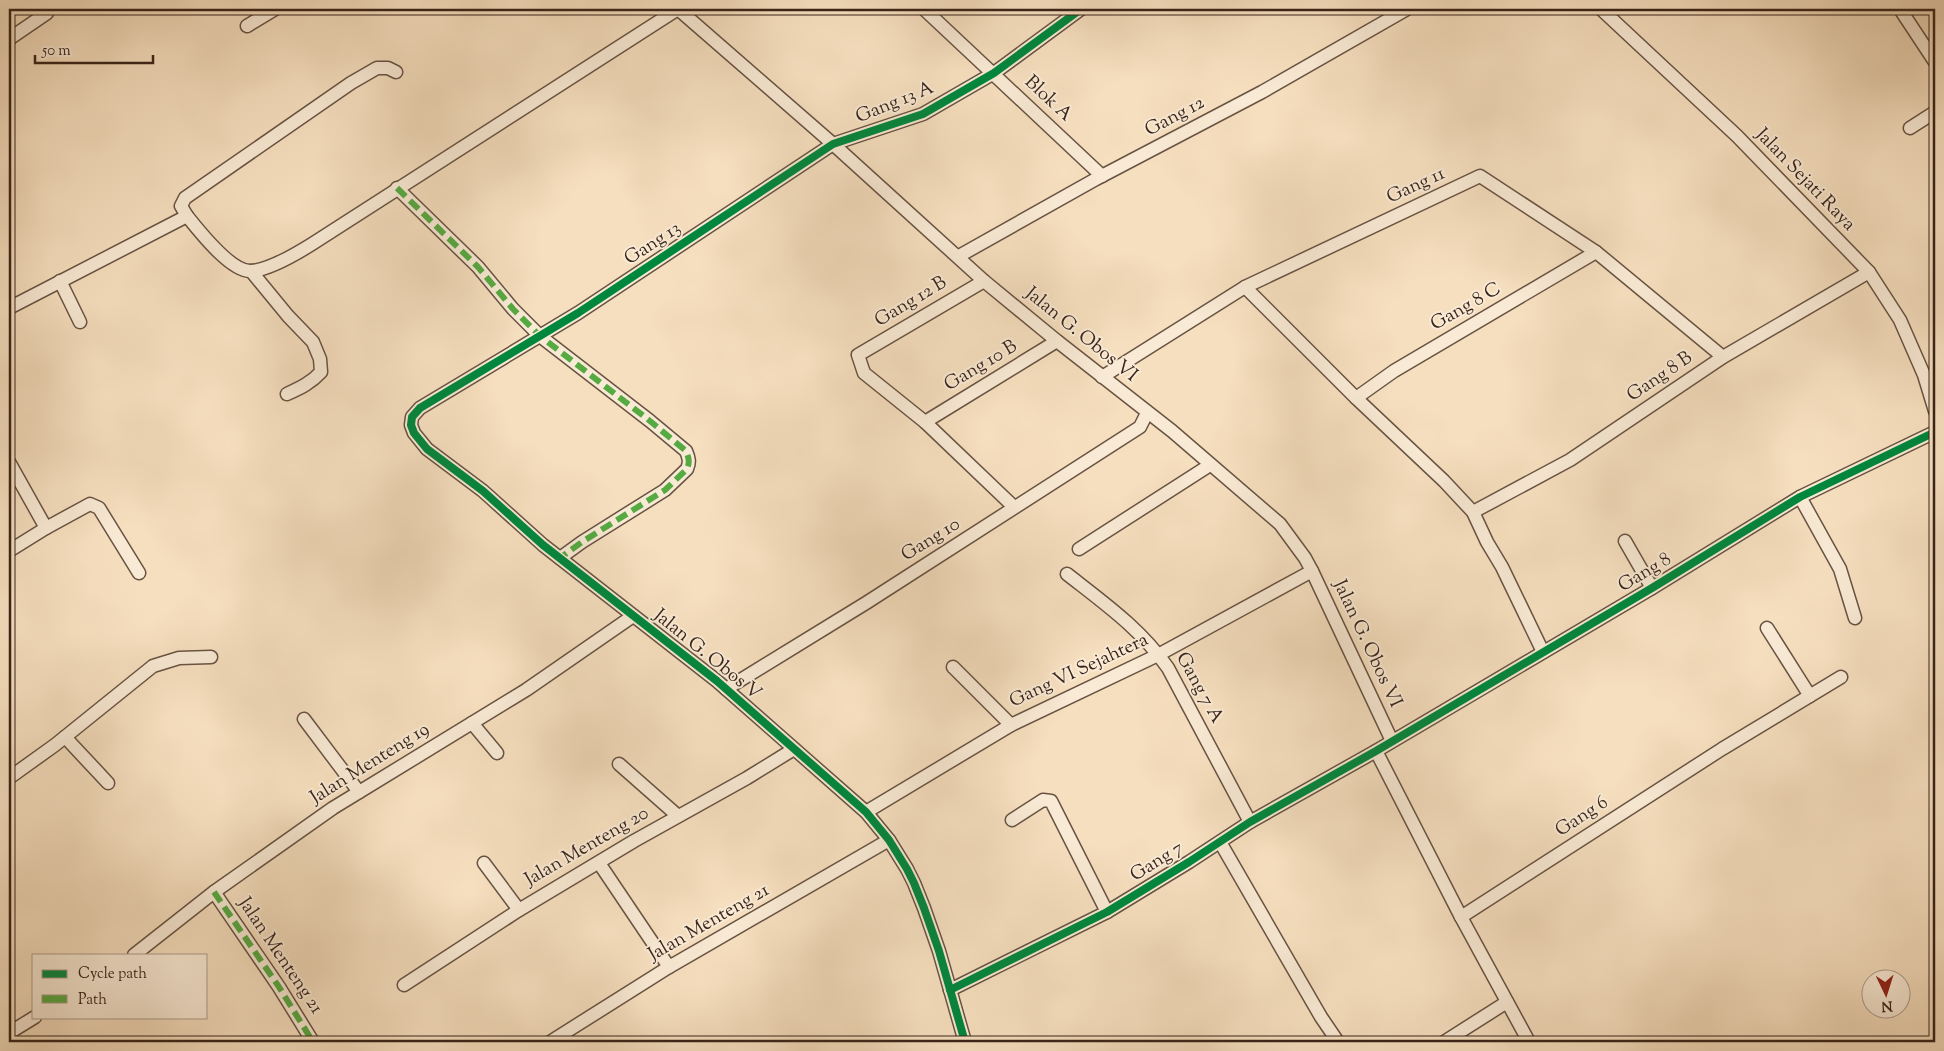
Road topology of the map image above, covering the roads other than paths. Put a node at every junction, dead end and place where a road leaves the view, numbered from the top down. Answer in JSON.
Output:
{"nodes":[{"id":1,"x":275,"y":9,"type":"edge"},
{"id":2,"x":678,"y":9,"type":"edge"},
{"id":3,"x":924,"y":9,"type":"edge"},
{"id":4,"x":1081,"y":9,"type":"edge"},
{"id":5,"x":1406,"y":9,"type":"edge"},
{"id":6,"x":1602,"y":9,"type":"edge"},
{"id":7,"x":1900,"y":9,"type":"edge"},
{"id":8,"x":47,"y":13,"type":"dead end"},
{"id":9,"x":248,"y":26,"type":"dead end"},
{"id":10,"x":9,"y":39,"type":"edge"},
{"id":11,"x":1935,"y":62,"type":"edge"},
{"id":12,"x":396,"y":72,"type":"dead end"},
{"id":13,"x":994,"y":73,"type":"junction"},
{"id":14,"x":1935,"y":112,"type":"edge"},
{"id":15,"x":1910,"y":128,"type":"dead end"},
{"id":16,"x":834,"y":144,"type":"junction"},
{"id":17,"x":1102,"y":176,"type":"junction"},
{"id":18,"x":398,"y":188,"type":"junction"},
{"id":19,"x":187,"y":216,"type":"junction"},
{"id":20,"x":1596,"y":252,"type":"junction"},
{"id":21,"x":959,"y":256,"type":"junction"},
{"id":22,"x":251,"y":270,"type":"junction"},
{"id":23,"x":1869,"y":272,"type":"junction"},
{"id":24,"x":984,"y":280,"type":"junction"},
{"id":25,"x":60,"y":281,"type":"junction"},
{"id":26,"x":1245,"y":287,"type":"junction"},
{"id":27,"x":9,"y":308,"type":"edge"},
{"id":28,"x":80,"y":322,"type":"dead end"},
{"id":29,"x":540,"y":336,"type":"junction"},
{"id":30,"x":1057,"y":341,"type":"junction"},
{"id":31,"x":1723,"y":357,"type":"junction"},
{"id":32,"x":488,"y":366,"type":"joint"},
{"id":33,"x":1102,"y":377,"type":"junction"},
{"id":34,"x":287,"y":394,"type":"dead end"},
{"id":35,"x":1356,"y":398,"type":"junction"},
{"id":36,"x":1935,"y":410,"type":"edge"},
{"id":37,"x":1147,"y":413,"type":"junction"},
{"id":38,"x":925,"y":422,"type":"junction"},
{"id":39,"x":1935,"y":432,"type":"edge"},
{"id":40,"x":9,"y":462,"type":"edge"},
{"id":41,"x":1210,"y":465,"type":"junction"},
{"id":42,"x":1800,"y":498,"type":"junction"},
{"id":43,"x":1014,"y":507,"type":"junction"},
{"id":44,"x":1473,"y":512,"type":"junction"},
{"id":45,"x":46,"y":528,"type":"junction"},
{"id":46,"x":1625,"y":541,"type":"dead end"},
{"id":47,"x":1079,"y":549,"type":"dead end"},
{"id":48,"x":9,"y":551,"type":"edge"},
{"id":49,"x":560,"y":558,"type":"junction"},
{"id":50,"x":1312,"y":571,"type":"junction"},
{"id":51,"x":139,"y":573,"type":"dead end"},
{"id":52,"x":1067,"y":574,"type":"dead end"},
{"id":53,"x":1652,"y":588,"type":"junction"},
{"id":54,"x":633,"y":616,"type":"junction"},
{"id":55,"x":1855,"y":618,"type":"dead end"},
{"id":56,"x":1767,"y":628,"type":"dead end"},
{"id":57,"x":1543,"y":652,"type":"junction"},
{"id":58,"x":1158,"y":654,"type":"junction"},
{"id":59,"x":211,"y":658,"type":"dead end"},
{"id":60,"x":953,"y":667,"type":"dead end"},
{"id":61,"x":1841,"y":677,"type":"dead end"},
{"id":62,"x":726,"y":689,"type":"junction"},
{"id":63,"x":1810,"y":696,"type":"junction"},
{"id":64,"x":304,"y":719,"type":"dead end"},
{"id":65,"x":472,"y":724,"type":"junction"},
{"id":66,"x":1011,"y":724,"type":"junction"},
{"id":67,"x":65,"y":737,"type":"junction"},
{"id":68,"x":1392,"y":741,"type":"junction"},
{"id":69,"x":794,"y":749,"type":"junction"},
{"id":70,"x":1376,"y":751,"type":"junction"},
{"id":71,"x":497,"y":753,"type":"dead end"},
{"id":72,"x":619,"y":764,"type":"dead end"},
{"id":73,"x":9,"y":778,"type":"edge"},
{"id":74,"x":108,"y":784,"type":"dead end"},
{"id":75,"x":359,"y":792,"type":"junction"},
{"id":76,"x":866,"y":812,"type":"junction"},
{"id":77,"x":678,"y":816,"type":"junction"},
{"id":78,"x":1012,"y":820,"type":"dead end"},
{"id":79,"x":1250,"y":822,"type":"junction"},
{"id":80,"x":889,"y":840,"type":"junction"},
{"id":81,"x":1220,"y":842,"type":"junction"},
{"id":82,"x":484,"y":862,"type":"dead end"},
{"id":83,"x":598,"y":863,"type":"junction"},
{"id":84,"x":214,"y":892,"type":"junction"},
{"id":85,"x":519,"y":910,"type":"junction"},
{"id":86,"x":1107,"y":912,"type":"junction"},
{"id":87,"x":1461,"y":917,"type":"junction"},
{"id":88,"x":135,"y":954,"type":"edge"},
{"id":89,"x":669,"y":967,"type":"junction"},
{"id":90,"x":404,"y":985,"type":"dead end"},
{"id":91,"x":950,"y":990,"type":"junction"},
{"id":92,"x":1507,"y":1002,"type":"junction"},
{"id":93,"x":33,"y":1018,"type":"edge"},
{"id":94,"x":9,"y":1033,"type":"edge"},
{"id":95,"x":313,"y":1042,"type":"edge"},
{"id":96,"x":550,"y":1042,"type":"edge"},
{"id":97,"x":965,"y":1042,"type":"edge"},
{"id":98,"x":1338,"y":1042,"type":"edge"},
{"id":99,"x":1444,"y":1042,"type":"edge"},
{"id":100,"x":1529,"y":1042,"type":"edge"}],
"edges":[{"from":1,"to":9,"type":"street"},
{"from":2,"to":16,"type":"street","name":"Jalan G. Obos VI"},
{"from":2,"to":18,"type":"street"},
{"from":3,"to":13,"type":"street","name":"Blok A"},
{"from":4,"to":13,"type":"street","name":"Gang 13 A"},
{"from":5,"to":17,"type":"street","name":"Gang 12"},
{"from":6,"to":23,"type":"street","name":"Jalan Sejati Raya"},
{"from":7,"to":11,"type":"street"},
{"from":8,"to":10,"type":"street"},
{"from":12,"to":19,"type":"street"},
{"from":13,"to":16,"type":"street","name":"Gang 13 A"},
{"from":13,"to":17,"type":"street","name":"Blok A"},
{"from":14,"to":15,"type":"street"},
{"from":16,"to":21,"type":"street","name":"Jalan G. Obos VI"},
{"from":16,"to":29,"type":"street","name":"Gang 13"},
{"from":17,"to":21,"type":"street","name":"Gang 12"},
{"from":18,"to":22,"type":"street"},
{"from":18,"to":29,"type":"street"},
{"from":19,"to":22,"type":"street"},
{"from":19,"to":25,"type":"street"},
{"from":20,"to":26,"type":"street","name":"Gang 11"},
{"from":20,"to":31,"type":"street","name":"Gang 11"},
{"from":20,"to":35,"type":"street","name":"Gang 8 C"},
{"from":21,"to":24,"type":"street","name":"Jalan G. Obos VI"},
{"from":22,"to":34,"type":"street"},
{"from":23,"to":31,"type":"street","name":"Gang 8 B"},
{"from":23,"to":36,"type":"street","name":"Jalan Sejati Raya"},
{"from":24,"to":30,"type":"street","name":"Jalan G. Obos VI"},
{"from":24,"to":38,"type":"street","name":"Gang 12 B"},
{"from":25,"to":27,"type":"street"},
{"from":25,"to":28,"type":"street"},
{"from":26,"to":33,"type":"street","name":"Gang 11"},
{"from":26,"to":35,"type":"street"},
{"from":29,"to":32,"type":"street","name":"Gang 13"},
{"from":29,"to":49,"type":"street"},
{"from":30,"to":33,"type":"street","name":"Jalan G. Obos VI"},
{"from":30,"to":38,"type":"street","name":"Gang 10 B"},
{"from":31,"to":44,"type":"street","name":"Gang 8 B"},
{"from":32,"to":49,"type":"street","name":"Jalan G. Obos V"},
{"from":33,"to":37,"type":"street","name":"Jalan G. Obos VI"},
{"from":35,"to":44,"type":"street"},
{"from":37,"to":41,"type":"street","name":"Jalan G. Obos VI"},
{"from":37,"to":43,"type":"street","name":"Gang 10"},
{"from":38,"to":43,"type":"street"},
{"from":39,"to":42,"type":"street","name":"Gang 8"},
{"from":40,"to":45,"type":"street"},
{"from":41,"to":47,"type":"street"},
{"from":41,"to":50,"type":"street","name":"Jalan G. Obos VI"},
{"from":42,"to":53,"type":"street","name":"Gang 8"},
{"from":42,"to":55,"type":"street"},
{"from":43,"to":62,"type":"street","name":"Gang 10"},
{"from":44,"to":57,"type":"street"},
{"from":45,"to":48,"type":"street"},
{"from":45,"to":51,"type":"street"},
{"from":46,"to":53,"type":"street"},
{"from":49,"to":54,"type":"street","name":"Jalan G. Obos V"},
{"from":50,"to":58,"type":"street","name":"Gang VI Sejahtera"},
{"from":50,"to":68,"type":"street","name":"Jalan G. Obos VI"},
{"from":52,"to":58,"type":"street","name":"Gang 7 A"},
{"from":53,"to":57,"type":"street","name":"Gang 8"},
{"from":54,"to":62,"type":"street","name":"Jalan G. Obos V"},
{"from":54,"to":65,"type":"street","name":"Jalan Menteng 19"},
{"from":56,"to":63,"type":"street"},
{"from":57,"to":68,"type":"street","name":"Gang 8"},
{"from":58,"to":66,"type":"street","name":"Gang VI Sejahtera"},
{"from":58,"to":79,"type":"street","name":"Gang 7 A"},
{"from":59,"to":67,"type":"street"},
{"from":60,"to":66,"type":"street"},
{"from":61,"to":63,"type":"street","name":"Gang 6"},
{"from":62,"to":69,"type":"street","name":"Jalan G. Obos V"},
{"from":63,"to":87,"type":"street","name":"Gang 6"},
{"from":64,"to":75,"type":"street"},
{"from":65,"to":71,"type":"street"},
{"from":65,"to":75,"type":"street","name":"Jalan Menteng 19"},
{"from":66,"to":76,"type":"street","name":"Gang VI Sejahtera"},
{"from":67,"to":73,"type":"street"},
{"from":67,"to":74,"type":"street"},
{"from":68,"to":70,"type":"street","name":"Gang 8"},
{"from":69,"to":76,"type":"street","name":"Jalan G. Obos V"},
{"from":69,"to":77,"type":"street","name":"Jalan Menteng 20"},
{"from":70,"to":79,"type":"street","name":"Gang 7"},
{"from":70,"to":87,"type":"street"},
{"from":72,"to":77,"type":"street"},
{"from":75,"to":84,"type":"street","name":"Jalan Menteng 19"},
{"from":76,"to":80,"type":"street","name":"Jalan G. Obos V"},
{"from":77,"to":83,"type":"street","name":"Jalan Menteng 20"},
{"from":78,"to":86,"type":"street"},
{"from":79,"to":81,"type":"street","name":"Gang 7"},
{"from":80,"to":89,"type":"street","name":"Jalan Menteng 21"},
{"from":80,"to":91,"type":"street","name":"Jalan G. Obos V"},
{"from":81,"to":86,"type":"street","name":"Gang 7"},
{"from":81,"to":98,"type":"street"},
{"from":82,"to":85,"type":"street"},
{"from":83,"to":85,"type":"street","name":"Jalan Menteng 20"},
{"from":83,"to":89,"type":"street"},
{"from":84,"to":88,"type":"street","name":"Jalan Menteng 19"},
{"from":84,"to":95,"type":"street","name":"Jalan Menteng 21"},
{"from":85,"to":90,"type":"street","name":"Jalan Menteng 20"},
{"from":86,"to":91,"type":"street","name":"Gang 7"},
{"from":87,"to":92,"type":"street"},
{"from":89,"to":96,"type":"street","name":"Jalan Menteng 21"},
{"from":91,"to":97,"type":"street","name":"Jalan G. Obos V"},
{"from":92,"to":99,"type":"street"},
{"from":92,"to":100,"type":"street"},
{"from":93,"to":94,"type":"street"}]}
